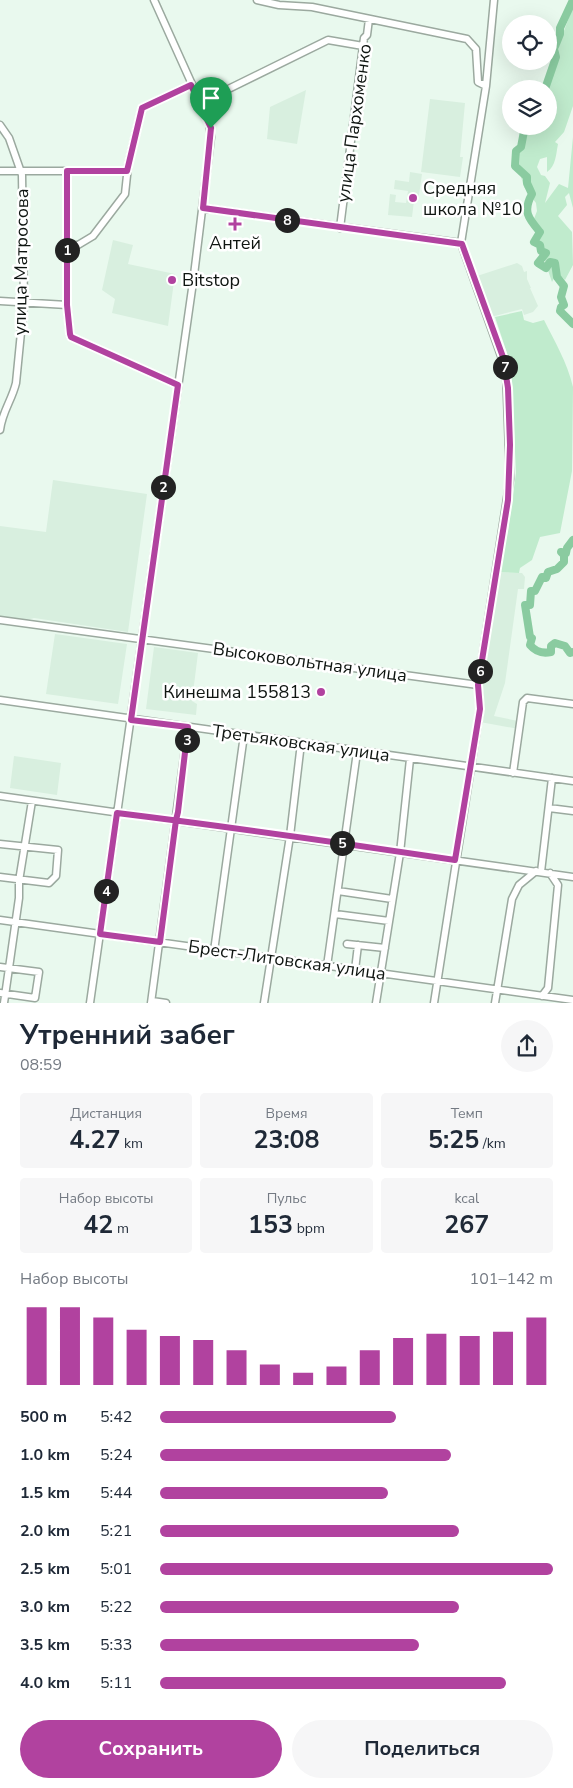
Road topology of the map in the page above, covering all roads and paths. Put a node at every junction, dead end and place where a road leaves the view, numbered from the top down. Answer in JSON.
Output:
{"nodes":[{"id":1,"x":155,"y":0,"type":"edge"},
{"id":2,"x":258,"y":0,"type":"edge"},
{"id":3,"x":494,"y":0,"type":"edge"},
{"id":4,"x":369,"y":18,"type":"junction"},
{"id":5,"x":363,"y":46,"type":"junction"},
{"id":6,"x":191,"y":85,"type":"junction"},
{"id":7,"x":486,"y":86,"type":"junction"},
{"id":8,"x":200,"y":104,"type":"junction"},
{"id":9,"x":0,"y":125,"type":"edge"},
{"id":10,"x":0,"y":171,"type":"edge"},
{"id":11,"x":21,"y":171,"type":"junction"},
{"id":12,"x":67,"y":171,"type":"junction"},
{"id":13,"x":127,"y":171,"type":"junction"},
{"id":14,"x":203,"y":208,"type":"junction"},
{"id":15,"x":340,"y":228,"type":"junction"},
{"id":16,"x":462,"y":244,"type":"junction"},
{"id":17,"x":67,"y":245,"type":"junction"},
{"id":18,"x":0,"y":301,"type":"edge"},
{"id":19,"x":24,"y":302,"type":"junction"},
{"id":20,"x":67,"y":305,"type":"junction"},
{"id":21,"x":178,"y":385,"type":"junction"},
{"id":22,"x":0,"y":430,"type":"edge"},
{"id":23,"x":0,"y":620,"type":"edge"},
{"id":24,"x":142,"y":640,"type":"junction"},
{"id":25,"x":478,"y":685,"type":"junction"},
{"id":26,"x":0,"y":700,"type":"edge"},
{"id":27,"x":573,"y":704,"type":"edge"},
{"id":28,"x":131,"y":720,"type":"junction"},
{"id":29,"x":188,"y":727,"type":"junction"},
{"id":30,"x":244,"y":735,"type":"junction"},
{"id":31,"x":301,"y":743,"type":"junction"},
{"id":32,"x":357,"y":752,"type":"junction"},
{"id":33,"x":410,"y":759,"type":"junction"},
{"id":34,"x":472,"y":767,"type":"junction"},
{"id":35,"x":513,"y":773,"type":"junction"},
{"id":36,"x":552,"y":778,"type":"junction"},
{"id":37,"x":573,"y":781,"type":"edge"},
{"id":38,"x":0,"y":796,"type":"edge"},
{"id":39,"x":32,"y":801,"type":"junction"},
{"id":40,"x":549,"y":808,"type":"junction"},
{"id":41,"x":573,"y":811,"type":"edge"},
{"id":42,"x":117,"y":813,"type":"junction"},
{"id":43,"x":176,"y":820,"type":"junction"},
{"id":44,"x":232,"y":828,"type":"junction"},
{"id":45,"x":290,"y":836,"type":"junction"},
{"id":46,"x":0,"y":844,"type":"edge"},
{"id":47,"x":345,"y":844,"type":"junction"},
{"id":48,"x":24,"y":847,"type":"junction"},
{"id":49,"x":400,"y":853,"type":"junction"},
{"id":50,"x":455,"y":860,"type":"junction"},
{"id":51,"x":538,"y":872,"type":"junction"},
{"id":52,"x":550,"y":873,"type":"junction"},
{"id":53,"x":0,"y":876,"type":"edge"},
{"id":54,"x":573,"y":877,"type":"edge"},
{"id":55,"x":19,"y":879,"type":"junction"},
{"id":56,"x":338,"y":891,"type":"junction"},
{"id":57,"x":392,"y":899,"type":"junction"},
{"id":58,"x":335,"y":914,"type":"junction"},
{"id":59,"x":0,"y":920,"type":"edge"},
{"id":60,"x":389,"y":921,"type":"junction"},
{"id":61,"x":15,"y":922,"type":"junction"},
{"id":62,"x":100,"y":934,"type":"junction"},
{"id":63,"x":160,"y":942,"type":"junction"},
{"id":64,"x":347,"y":944,"type":"dead end"},
{"id":65,"x":358,"y":945,"type":"junction"},
{"id":66,"x":385,"y":948,"type":"junction"},
{"id":67,"x":214,"y":951,"type":"junction"},
{"id":68,"x":270,"y":958,"type":"junction"},
{"id":69,"x":327,"y":966,"type":"junction"},
{"id":70,"x":0,"y":967,"type":"edge"},
{"id":71,"x":8,"y":968,"type":"junction"},
{"id":72,"x":355,"y":970,"type":"junction"},
{"id":73,"x":381,"y":973,"type":"junction"},
{"id":74,"x":437,"y":982,"type":"junction"},
{"id":75,"x":497,"y":989,"type":"junction"},
{"id":76,"x":2,"y":994,"type":"edge"},
{"id":77,"x":542,"y":996,"type":"junction"},
{"id":78,"x":573,"y":1000,"type":"edge"},
{"id":79,"x":152,"y":1002,"type":"edge"},
{"id":80,"x":4,"y":1003,"type":"edge"},
{"id":81,"x":90,"y":1003,"type":"edge"},
{"id":82,"x":166,"y":1003,"type":"edge"},
{"id":83,"x":264,"y":1003,"type":"edge"},
{"id":84,"x":376,"y":1003,"type":"edge"},
{"id":85,"x":434,"y":1003,"type":"edge"},
{"id":86,"x":495,"y":1003,"type":"edge"}],
"edges":[{"from":1,"to":6,"type":"street"},
{"from":2,"to":4,"type":"street"},
{"from":3,"to":7,"type":"street"},
{"from":4,"to":5,"type":"street","name":"улица Пархоменко"},
{"from":4,"to":7,"type":"street"},
{"from":5,"to":8,"type":"street"},
{"from":5,"to":15,"type":"street","name":"улица Пархоменко"},
{"from":6,"to":8,"type":"street"},
{"from":6,"to":13,"type":"street"},
{"from":7,"to":16,"type":"street"},
{"from":8,"to":14,"type":"street"},
{"from":9,"to":11,"type":"street","name":"улица Матросова"},
{"from":10,"to":11,"type":"street"},
{"from":11,"to":12,"type":"street"},
{"from":11,"to":19,"type":"street","name":"улица Матросова"},
{"from":12,"to":13,"type":"street"},
{"from":12,"to":17,"type":"street"},
{"from":13,"to":17,"type":"street"},
{"from":14,"to":15,"type":"street"},
{"from":14,"to":21,"type":"street"},
{"from":15,"to":16,"type":"street"},
{"from":16,"to":25,"type":"street"},
{"from":17,"to":20,"type":"street"},
{"from":18,"to":19,"type":"street"},
{"from":19,"to":20,"type":"street"},
{"from":19,"to":22,"type":"street","name":"улица Матросова"},
{"from":20,"to":21,"type":"street"},
{"from":21,"to":24,"type":"street"},
{"from":23,"to":24,"type":"street","name":"Высоковольтная улица"},
{"from":24,"to":25,"type":"street","name":"Высоковольтная улица"},
{"from":24,"to":28,"type":"street"},
{"from":25,"to":34,"type":"street"},
{"from":26,"to":28,"type":"street","name":"Третьяковская улица"},
{"from":27,"to":35,"type":"street"},
{"from":28,"to":29,"type":"street","name":"Третьяковская улица"},
{"from":28,"to":42,"type":"street"},
{"from":29,"to":30,"type":"street","name":"Третьяковская улица"},
{"from":29,"to":43,"type":"street"},
{"from":30,"to":31,"type":"street","name":"Третьяковская улица"},
{"from":30,"to":44,"type":"street"},
{"from":31,"to":32,"type":"street","name":"Третьяковская улица"},
{"from":31,"to":45,"type":"street"},
{"from":32,"to":33,"type":"street","name":"Третьяковская улица"},
{"from":32,"to":47,"type":"street"},
{"from":33,"to":34,"type":"street","name":"Третьяковская улица"},
{"from":33,"to":49,"type":"street"},
{"from":34,"to":35,"type":"street","name":"Третьяковская улица"},
{"from":34,"to":50,"type":"street"},
{"from":35,"to":36,"type":"street","name":"Третьяковская улица"},
{"from":36,"to":37,"type":"street","name":"Третьяковская улица"},
{"from":36,"to":40,"type":"street"},
{"from":38,"to":39,"type":"street"},
{"from":39,"to":42,"type":"street"},
{"from":39,"to":48,"type":"street"},
{"from":40,"to":41,"type":"street"},
{"from":40,"to":51,"type":"street"},
{"from":42,"to":43,"type":"street"},
{"from":42,"to":62,"type":"street"},
{"from":43,"to":44,"type":"street"},
{"from":43,"to":63,"type":"street"},
{"from":44,"to":45,"type":"street"},
{"from":44,"to":67,"type":"street"},
{"from":45,"to":47,"type":"street"},
{"from":45,"to":68,"type":"street"},
{"from":46,"to":48,"type":"street"},
{"from":47,"to":49,"type":"street"},
{"from":47,"to":56,"type":"street"},
{"from":48,"to":55,"type":"street"},
{"from":48,"to":55,"type":"street"},
{"from":49,"to":50,"type":"street"},
{"from":49,"to":57,"type":"street"},
{"from":50,"to":51,"type":"street"},
{"from":50,"to":74,"type":"street"},
{"from":51,"to":52,"type":"street"},
{"from":51,"to":75,"type":"street"},
{"from":52,"to":54,"type":"street"},
{"from":52,"to":77,"type":"street"},
{"from":53,"to":55,"type":"street"},
{"from":55,"to":61,"type":"street"},
{"from":56,"to":57,"type":"street"},
{"from":56,"to":58,"type":"street"},
{"from":57,"to":60,"type":"street"},
{"from":58,"to":60,"type":"street"},
{"from":58,"to":69,"type":"street"},
{"from":59,"to":61,"type":"street","name":"Брест-Литовская улица"},
{"from":60,"to":66,"type":"street"},
{"from":61,"to":62,"type":"street","name":"Брест-Литовская улица"},
{"from":61,"to":71,"type":"street"},
{"from":62,"to":63,"type":"street","name":"Брест-Литовская улица"},
{"from":62,"to":81,"type":"street"},
{"from":63,"to":67,"type":"street","name":"Брест-Литовская улица"},
{"from":63,"to":79,"type":"street"},
{"from":64,"to":65,"type":"street"},
{"from":65,"to":66,"type":"street"},
{"from":65,"to":72,"type":"street"},
{"from":66,"to":73,"type":"street"},
{"from":67,"to":68,"type":"street","name":"Брест-Литовская улица"},
{"from":68,"to":69,"type":"street","name":"Брест-Литовская улица"},
{"from":68,"to":83,"type":"street"},
{"from":69,"to":72,"type":"street","name":"Брест-Литовская улица"},
{"from":70,"to":71,"type":"street"},
{"from":71,"to":76,"type":"street"},
{"from":71,"to":76,"type":"street"},
{"from":72,"to":73,"type":"street","name":"Брест-Литовская улица"},
{"from":73,"to":74,"type":"street","name":"Брест-Литовская улица"},
{"from":73,"to":84,"type":"street"},
{"from":74,"to":75,"type":"street","name":"Брест-Литовская улица"},
{"from":74,"to":85,"type":"street"},
{"from":75,"to":77,"type":"street","name":"Брест-Литовская улица"},
{"from":75,"to":86,"type":"street"},
{"from":76,"to":80,"type":"street"},
{"from":77,"to":78,"type":"street","name":"Брест-Литовская улица"},
{"from":79,"to":82,"type":"street"}]}
